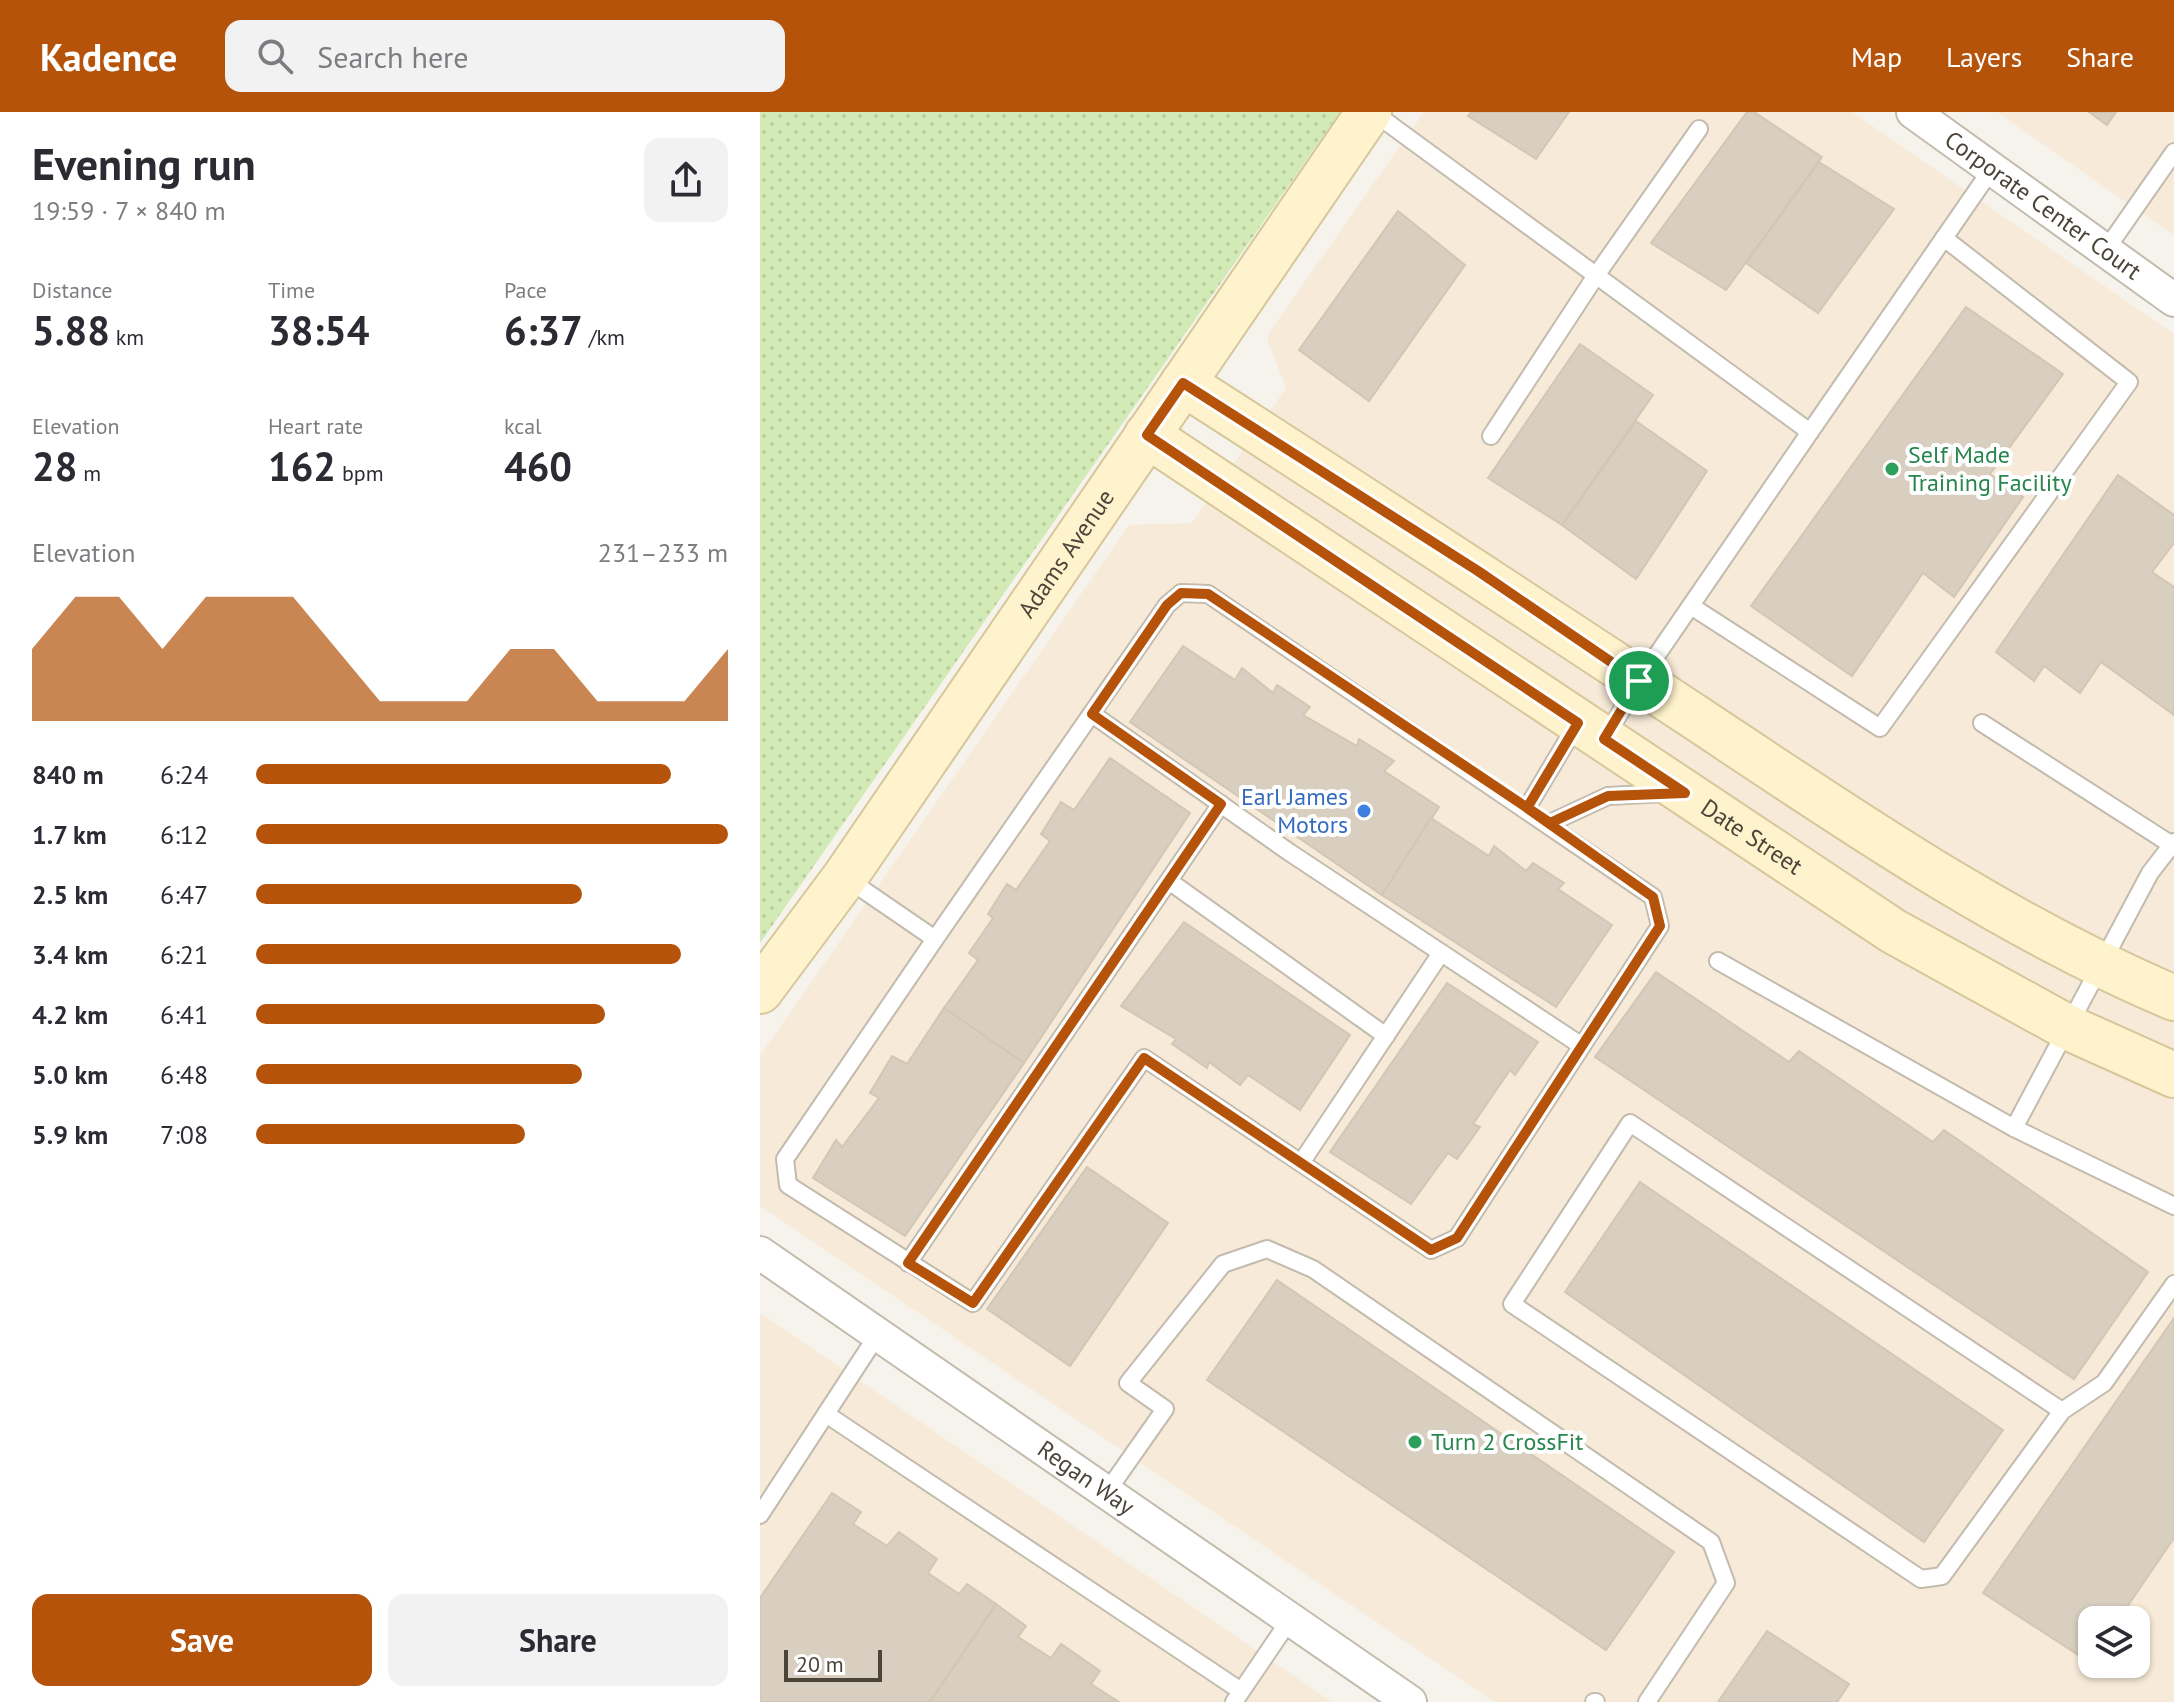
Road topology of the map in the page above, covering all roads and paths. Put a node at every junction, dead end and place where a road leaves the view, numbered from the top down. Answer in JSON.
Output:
{"nodes":[{"id":1,"x":1371,"y":112,"type":"edge"},
{"id":2,"x":1913,"y":112,"type":"edge"},
{"id":3,"x":1699,"y":129,"type":"dead end"},
{"id":4,"x":2174,"y":152,"type":"edge"},
{"id":5,"x":1991,"y":170,"type":"junction"},
{"id":6,"x":1944,"y":238,"type":"junction"},
{"id":7,"x":2105,"y":251,"type":"junction"},
{"id":8,"x":1595,"y":277,"type":"junction"},
{"id":9,"x":2174,"y":300,"type":"edge"},
{"id":10,"x":1183,"y":383,"type":"junction"},
{"id":11,"x":1810,"y":432,"type":"junction"},
{"id":12,"x":1147,"y":435,"type":"junction"},
{"id":13,"x":1491,"y":436,"type":"dead end"},
{"id":14,"x":1691,"y":606,"type":"junction"},
{"id":15,"x":1639,"y":681,"type":"junction"},
{"id":16,"x":1092,"y":714,"type":"junction"},
{"id":17,"x":1982,"y":723,"type":"dead end"},
{"id":18,"x":1591,"y":731,"type":"junction"},
{"id":19,"x":1685,"y":793,"type":"junction"},
{"id":20,"x":1221,"y":804,"type":"junction"},
{"id":21,"x":1527,"y":808,"type":"junction"},
{"id":22,"x":1550,"y":823,"type":"junction"},
{"id":23,"x":2173,"y":843,"type":"edge"},
{"id":24,"x":845,"y":877,"type":"junction"},
{"id":25,"x":1169,"y":881,"type":"junction"},
{"id":26,"x":935,"y":939,"type":"junction"},
{"id":27,"x":1441,"y":953,"type":"junction"},
{"id":28,"x":1718,"y":961,"type":"dead end"},
{"id":29,"x":2099,"y":967,"type":"junction"},
{"id":30,"x":760,"y":991,"type":"edge"},
{"id":31,"x":2174,"y":998,"type":"edge"},
{"id":32,"x":2067,"y":1027,"type":"junction"},
{"id":33,"x":1386,"y":1036,"type":"junction"},
{"id":34,"x":1582,"y":1046,"type":"junction"},
{"id":35,"x":2174,"y":1075,"type":"edge"},
{"id":36,"x":2014,"y":1128,"type":"junction"},
{"id":37,"x":1301,"y":1163,"type":"junction"},
{"id":38,"x":2174,"y":1206,"type":"edge"},
{"id":39,"x":760,"y":1253,"type":"edge"},
{"id":40,"x":908,"y":1263,"type":"junction"},
{"id":41,"x":2174,"y":1284,"type":"edge"},
{"id":42,"x":878,"y":1334,"type":"junction"},
{"id":43,"x":2062,"y":1411,"type":"junction"},
{"id":44,"x":826,"y":1414,"type":"junction"},
{"id":45,"x":1106,"y":1493,"type":"junction"},
{"id":46,"x":760,"y":1515,"type":"edge"},
{"id":47,"x":1291,"y":1618,"type":"junction"},
{"id":48,"x":1237,"y":1697,"type":"edge"},
{"id":49,"x":1410,"y":1702,"type":"edge"},
{"id":50,"x":1647,"y":1702,"type":"edge"}],
"edges":[{"from":1,"to":8,"type":"lane"},
{"from":1,"to":10,"type":"street","name":"Adams Avenue"},
{"from":2,"to":5,"type":"street","name":"Corporate Center Court"},
{"from":3,"to":8,"type":"lane"},
{"from":4,"to":7,"type":"lane"},
{"from":5,"to":6,"type":"lane"},
{"from":5,"to":7,"type":"street","name":"Corporate Center Court"},
{"from":6,"to":11,"type":"lane"},
{"from":6,"to":14,"type":"lane"},
{"from":7,"to":9,"type":"street","name":"Corporate Center Court"},
{"from":8,"to":11,"type":"lane"},
{"from":8,"to":13,"type":"lane"},
{"from":10,"to":12,"type":"street","name":"Adams Avenue"},
{"from":10,"to":15,"type":"street"},
{"from":11,"to":14,"type":"lane"},
{"from":12,"to":18,"type":"street","name":"Date Street"},
{"from":12,"to":24,"type":"street","name":"Adams Avenue"},
{"from":14,"to":15,"type":"lane"},
{"from":15,"to":18,"type":"lane"},
{"from":15,"to":29,"type":"street"},
{"from":16,"to":20,"type":"lane"},
{"from":16,"to":21,"type":"lane"},
{"from":16,"to":26,"type":"lane"},
{"from":17,"to":23,"type":"lane"},
{"from":18,"to":19,"type":"street","name":"Date Street"},
{"from":18,"to":21,"type":"lane"},
{"from":19,"to":22,"type":"lane"},
{"from":19,"to":32,"type":"street","name":"Date Street"},
{"from":20,"to":25,"type":"lane"},
{"from":20,"to":27,"type":"lane"},
{"from":21,"to":22,"type":"lane"},
{"from":22,"to":34,"type":"lane"},
{"from":23,"to":29,"type":"lane"},
{"from":24,"to":26,"type":"lane"},
{"from":24,"to":30,"type":"street","name":"Adams Avenue"},
{"from":25,"to":33,"type":"lane"},
{"from":25,"to":40,"type":"lane"},
{"from":26,"to":40,"type":"lane"},
{"from":27,"to":33,"type":"lane"},
{"from":27,"to":34,"type":"lane"},
{"from":28,"to":36,"type":"lane"},
{"from":29,"to":31,"type":"street"},
{"from":29,"to":32,"type":"lane"},
{"from":32,"to":35,"type":"street","name":"Date Street"},
{"from":32,"to":36,"type":"lane"},
{"from":33,"to":37,"type":"lane"},
{"from":34,"to":37,"type":"lane"},
{"from":36,"to":38,"type":"lane"},
{"from":37,"to":40,"type":"lane"},
{"from":39,"to":42,"type":"street","name":"Regan Way"},
{"from":41,"to":43,"type":"lane"},
{"from":42,"to":44,"type":"lane"},
{"from":42,"to":45,"type":"street","name":"Regan Way"},
{"from":43,"to":43,"type":"lane"},
{"from":44,"to":46,"type":"lane"},
{"from":44,"to":48,"type":"lane"},
{"from":45,"to":47,"type":"street","name":"Regan Way"},
{"from":45,"to":50,"type":"lane"},
{"from":47,"to":48,"type":"lane"},
{"from":47,"to":49,"type":"street","name":"Regan Way"}]}
